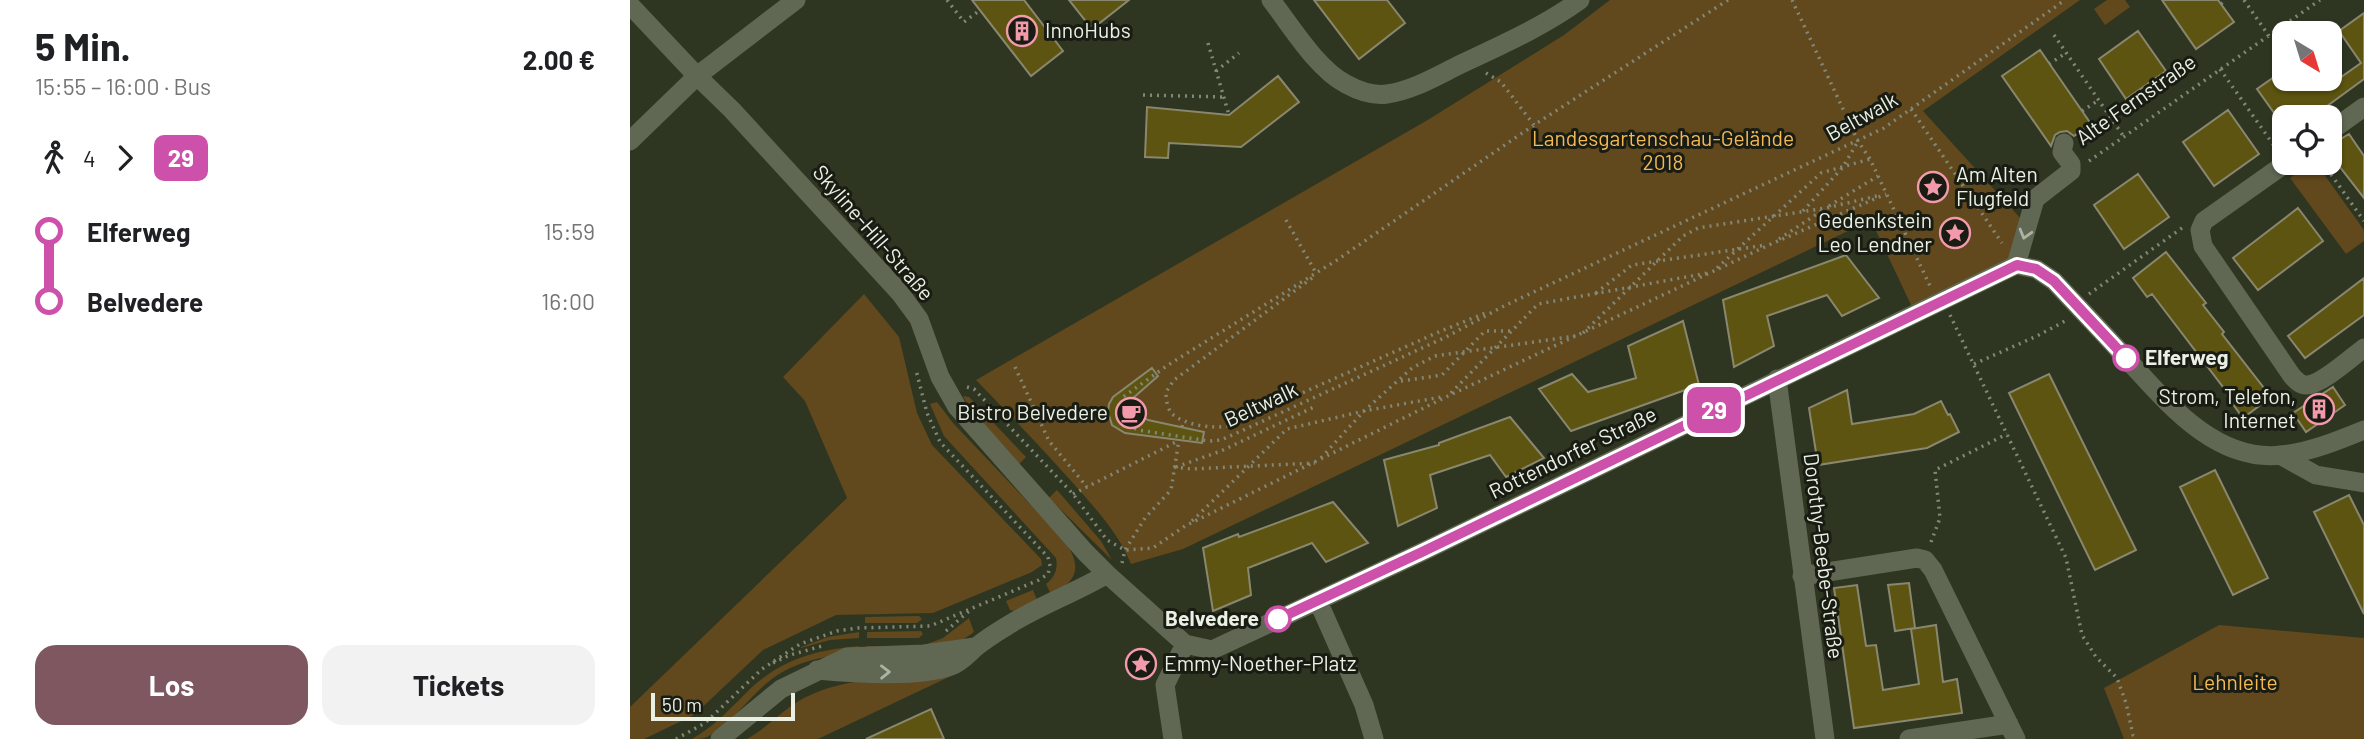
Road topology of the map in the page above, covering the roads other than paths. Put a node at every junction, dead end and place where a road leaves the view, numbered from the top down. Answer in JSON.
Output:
{"nodes":[{"id":1,"x":796,"y":0,"type":"edge"},
{"id":2,"x":1271,"y":0,"type":"edge"},
{"id":3,"x":1580,"y":0,"type":"edge"},
{"id":4,"x":630,"y":5,"type":"edge"},
{"id":5,"x":697,"y":76,"type":"junction"},
{"id":6,"x":2364,"y":107,"type":"edge"},
{"id":7,"x":2342,"y":123,"type":"edge"},
{"id":8,"x":630,"y":141,"type":"edge"},
{"id":9,"x":2064,"y":143,"type":"dead end"},
{"id":10,"x":2272,"y":164,"type":"edge"},
{"id":11,"x":2017,"y":265,"type":"junction"},
{"id":12,"x":2364,"y":348,"type":"edge"},
{"id":13,"x":1777,"y":379,"type":"junction"},
{"id":14,"x":2364,"y":430,"type":"edge"},
{"id":15,"x":2280,"y":455,"type":"junction"},
{"id":16,"x":2364,"y":483,"type":"edge"},
{"id":17,"x":1107,"y":574,"type":"junction"},
{"id":18,"x":1802,"y":576,"type":"junction"},
{"id":19,"x":1318,"y":601,"type":"junction"},
{"id":20,"x":1185,"y":644,"type":"junction"},
{"id":21,"x":2012,"y":731,"type":"edge"},
{"id":22,"x":1167,"y":737,"type":"edge"},
{"id":23,"x":720,"y":739,"type":"edge"},
{"id":24,"x":1374,"y":739,"type":"edge"},
{"id":25,"x":1825,"y":739,"type":"edge"},
{"id":26,"x":1909,"y":739,"type":"edge"}],
"edges":[{"from":1,"to":5,"type":"street"},
{"from":2,"to":3,"type":"street"},
{"from":4,"to":5,"type":"street","name":"Skyline-Hill-Straße"},
{"from":5,"to":8,"type":"street"},
{"from":5,"to":17,"type":"street","name":"Skyline-Hill-Straße"},
{"from":6,"to":7,"type":"street"},
{"from":9,"to":11,"type":"street","name":"Alte Fernstraße","one_way":true},
{"from":10,"to":12,"type":"street"},
{"from":11,"to":13,"type":"street","name":"Rottendorfer Straße"},
{"from":11,"to":15,"type":"street"},
{"from":13,"to":18,"type":"street","name":"Dorothy-Beebe-Straße"},
{"from":13,"to":19,"type":"street","name":"Rottendorfer Straße"},
{"from":14,"to":15,"type":"street"},
{"from":15,"to":16,"type":"street"},
{"from":17,"to":20,"type":"street"},
{"from":17,"to":23,"type":"street"},
{"from":18,"to":21,"type":"street"},
{"from":18,"to":25,"type":"street","name":"Dorothy-Beebe-Straße"},
{"from":19,"to":20,"type":"street","name":"Rottendorfer Straße"},
{"from":19,"to":24,"type":"street"},
{"from":20,"to":22,"type":"street"},
{"from":21,"to":26,"type":"street"}]}
